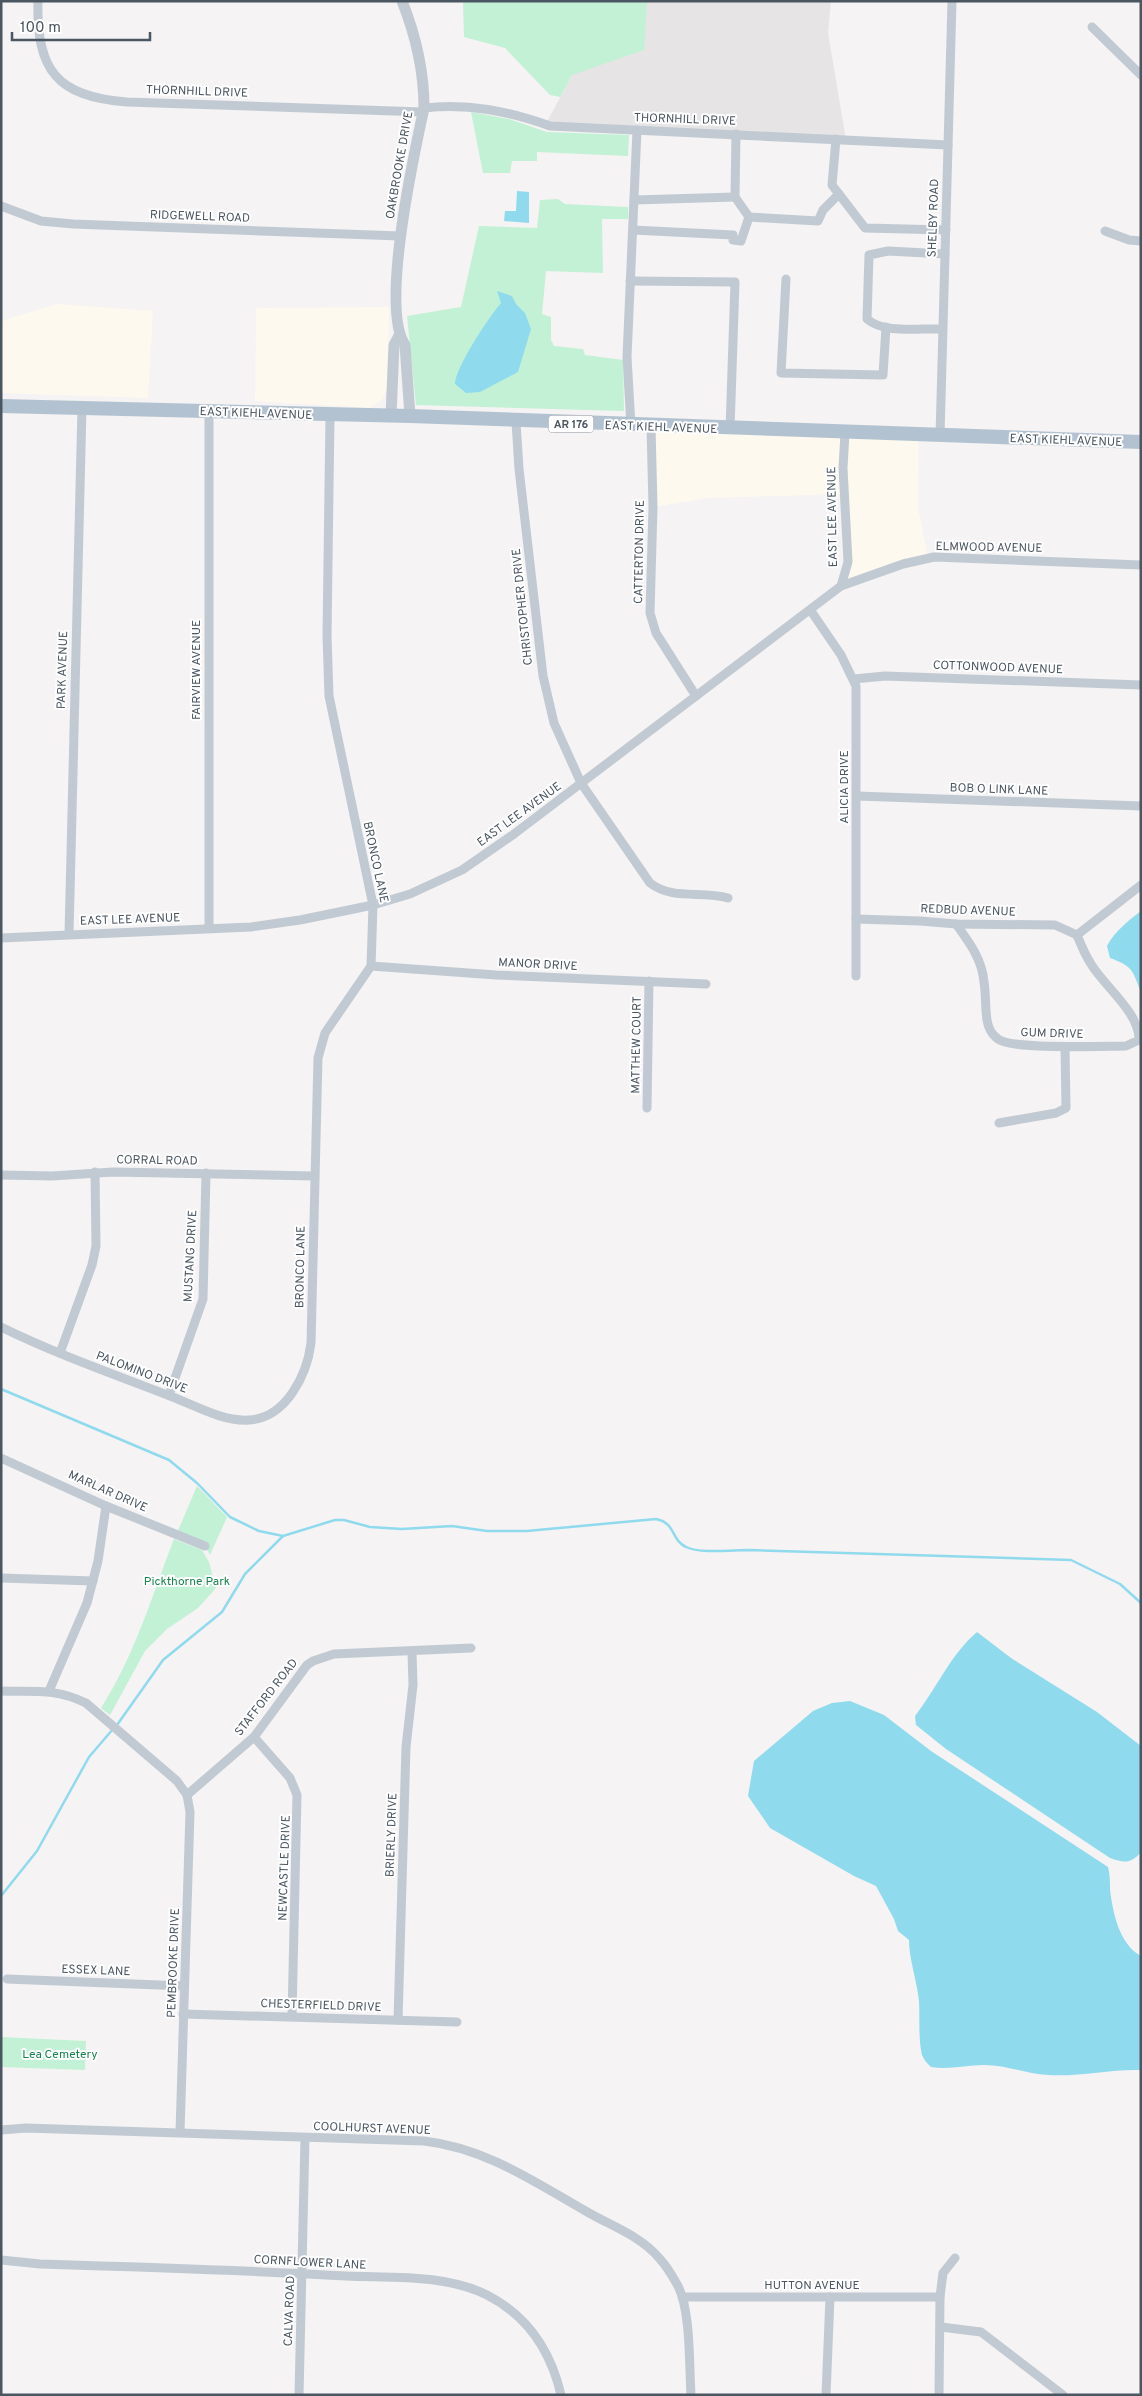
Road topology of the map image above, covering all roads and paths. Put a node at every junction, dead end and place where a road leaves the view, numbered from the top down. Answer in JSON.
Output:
{"nodes":[{"id":1,"x":38,"y":1,"type":"edge"},
{"id":2,"x":402,"y":1,"type":"edge"},
{"id":3,"x":952,"y":1,"type":"edge"},
{"id":4,"x":1092,"y":27,"type":"dead end"},
{"id":5,"x":1141,"y":76,"type":"edge"},
{"id":6,"x":423,"y":110,"type":"junction"},
{"id":7,"x":637,"y":130,"type":"junction"},
{"id":8,"x":736,"y":134,"type":"junction"},
{"id":9,"x":836,"y":139,"type":"junction"},
{"id":10,"x":948,"y":144,"type":"junction"},
{"id":11,"x":839,"y":194,"type":"junction"},
{"id":12,"x":735,"y":197,"type":"junction"},
{"id":13,"x":634,"y":200,"type":"junction"},
{"id":14,"x":1,"y":206,"type":"edge"},
{"id":15,"x":749,"y":217,"type":"junction"},
{"id":16,"x":632,"y":230,"type":"junction"},
{"id":17,"x":946,"y":230,"type":"junction"},
{"id":18,"x":1104,"y":231,"type":"dead end"},
{"id":19,"x":400,"y":236,"type":"junction"},
{"id":20,"x":1141,"y":241,"type":"edge"},
{"id":21,"x":945,"y":254,"type":"junction"},
{"id":22,"x":786,"y":279,"type":"dead end"},
{"id":23,"x":630,"y":281,"type":"junction"},
{"id":24,"x":886,"y":328,"type":"junction"},
{"id":25,"x":942,"y":329,"type":"junction"},
{"id":26,"x":399,"y":336,"type":"junction"},
{"id":27,"x":1,"y":406,"type":"edge"},
{"id":28,"x":82,"y":408,"type":"junction"},
{"id":29,"x":209,"y":411,"type":"junction"},
{"id":30,"x":330,"y":416,"type":"junction"},
{"id":31,"x":391,"y":416,"type":"junction"},
{"id":32,"x":410,"y":416,"type":"junction"},
{"id":33,"x":516,"y":422,"type":"junction"},
{"id":34,"x":631,"y":426,"type":"junction"},
{"id":35,"x":651,"y":426,"type":"junction"},
{"id":36,"x":730,"y":429,"type":"junction"},
{"id":37,"x":844,"y":432,"type":"junction"},
{"id":38,"x":940,"y":436,"type":"junction"},
{"id":39,"x":1141,"y":442,"type":"edge"},
{"id":40,"x":1141,"y":564,"type":"edge"},
{"id":41,"x":841,"y":586,"type":"junction"},
{"id":42,"x":810,"y":611,"type":"junction"},
{"id":43,"x":854,"y":679,"type":"junction"},
{"id":44,"x":1141,"y":685,"type":"edge"},
{"id":45,"x":696,"y":696,"type":"junction"},
{"id":46,"x":581,"y":783,"type":"junction"},
{"id":47,"x":857,"y":796,"type":"junction"},
{"id":48,"x":1141,"y":806,"type":"edge"},
{"id":49,"x":1141,"y":885,"type":"edge"},
{"id":50,"x":728,"y":898,"type":"dead end"},
{"id":51,"x":373,"y":905,"type":"junction"},
{"id":52,"x":856,"y":919,"type":"junction"},
{"id":53,"x":956,"y":924,"type":"junction"},
{"id":54,"x":209,"y":928,"type":"junction"},
{"id":55,"x":69,"y":934,"type":"junction"},
{"id":56,"x":1078,"y":935,"type":"junction"},
{"id":57,"x":1,"y":938,"type":"edge"},
{"id":58,"x":370,"y":966,"type":"junction"},
{"id":59,"x":856,"y":976,"type":"dead end"},
{"id":60,"x":649,"y":981,"type":"junction"},
{"id":61,"x":706,"y":984,"type":"dead end"},
{"id":62,"x":1140,"y":1040,"type":"edge"},
{"id":63,"x":1065,"y":1047,"type":"junction"},
{"id":64,"x":647,"y":1108,"type":"dead end"},
{"id":65,"x":999,"y":1123,"type":"dead end"},
{"id":66,"x":95,"y":1172,"type":"junction"},
{"id":67,"x":206,"y":1173,"type":"junction"},
{"id":68,"x":1,"y":1175,"type":"edge"},
{"id":69,"x":313,"y":1176,"type":"junction"},
{"id":70,"x":1,"y":1327,"type":"edge"},
{"id":71,"x":60,"y":1353,"type":"junction"},
{"id":72,"x":169,"y":1395,"type":"junction"},
{"id":73,"x":277,"y":1409,"type":"joint"},
{"id":74,"x":1,"y":1458,"type":"edge"},
{"id":75,"x":106,"y":1506,"type":"junction"},
{"id":76,"x":205,"y":1546,"type":"dead end"},
{"id":77,"x":1,"y":1578,"type":"edge"},
{"id":78,"x":93,"y":1581,"type":"junction"},
{"id":79,"x":471,"y":1648,"type":"dead end"},
{"id":80,"x":412,"y":1652,"type":"junction"},
{"id":81,"x":1,"y":1691,"type":"edge"},
{"id":82,"x":49,"y":1691,"type":"junction"},
{"id":83,"x":254,"y":1737,"type":"junction"},
{"id":84,"x":187,"y":1795,"type":"junction"},
{"id":85,"x":7,"y":1978,"type":"dead end"},
{"id":86,"x":184,"y":1986,"type":"junction"},
{"id":87,"x":183,"y":2014,"type":"junction"},
{"id":88,"x":292,"y":2016,"type":"junction"},
{"id":89,"x":398,"y":2020,"type":"junction"},
{"id":90,"x":457,"y":2022,"type":"dead end"},
{"id":91,"x":1,"y":2130,"type":"edge"},
{"id":92,"x":180,"y":2132,"type":"junction"},
{"id":93,"x":305,"y":2138,"type":"junction"},
{"id":94,"x":955,"y":2258,"type":"dead end"},
{"id":95,"x":1,"y":2260,"type":"edge"},
{"id":96,"x":303,"y":2273,"type":"junction"},
{"id":97,"x":683,"y":2297,"type":"junction"},
{"id":98,"x":830,"y":2297,"type":"junction"},
{"id":99,"x":940,"y":2297,"type":"junction"},
{"id":100,"x":941,"y":2327,"type":"junction"},
{"id":101,"x":299,"y":2395,"type":"edge"},
{"id":102,"x":561,"y":2395,"type":"edge"},
{"id":103,"x":691,"y":2395,"type":"edge"},
{"id":104,"x":826,"y":2395,"type":"edge"},
{"id":105,"x":939,"y":2395,"type":"edge"},
{"id":106,"x":1063,"y":2395,"type":"edge"}],
"edges":[{"from":1,"to":6,"type":"street","name":"THORNHILL DRIVE"},
{"from":2,"to":6,"type":"street","name":"OAKBROOKE DRIVE"},
{"from":3,"to":10,"type":"street","name":"SHELBY ROAD"},
{"from":4,"to":5,"type":"street"},
{"from":6,"to":7,"type":"street","name":"THORNHILL DRIVE"},
{"from":6,"to":19,"type":"street","name":"OAKBROOKE DRIVE"},
{"from":7,"to":8,"type":"street","name":"THORNHILL DRIVE"},
{"from":7,"to":13,"type":"street"},
{"from":8,"to":9,"type":"street","name":"THORNHILL DRIVE"},
{"from":8,"to":12,"type":"street"},
{"from":9,"to":10,"type":"street","name":"THORNHILL DRIVE"},
{"from":9,"to":11,"type":"street"},
{"from":10,"to":17,"type":"street","name":"SHELBY ROAD"},
{"from":11,"to":15,"type":"street"},
{"from":11,"to":17,"type":"street"},
{"from":12,"to":13,"type":"street"},
{"from":12,"to":15,"type":"street"},
{"from":13,"to":16,"type":"street"},
{"from":14,"to":19,"type":"street","name":"RIDGEWELL ROAD"},
{"from":15,"to":16,"type":"street"},
{"from":16,"to":23,"type":"street"},
{"from":17,"to":21,"type":"street","name":"SHELBY ROAD"},
{"from":18,"to":20,"type":"street"},
{"from":19,"to":26,"type":"street","name":"OAKBROOKE DRIVE"},
{"from":21,"to":24,"type":"street"},
{"from":21,"to":25,"type":"street","name":"SHELBY ROAD"},
{"from":22,"to":24,"type":"street"},
{"from":23,"to":34,"type":"street"},
{"from":23,"to":36,"type":"street"},
{"from":24,"to":25,"type":"street"},
{"from":25,"to":38,"type":"street","name":"SHELBY ROAD"},
{"from":26,"to":31,"type":"street","name":"OAKBROOKE DRIVE"},
{"from":26,"to":32,"type":"street","name":"OAKBROOKE DRIVE"},
{"from":27,"to":28,"type":"main road","name":"EAST KIEHL AVENUE","number":"AR 176"},
{"from":28,"to":29,"type":"main road","name":"EAST KIEHL AVENUE","number":"AR 176"},
{"from":28,"to":55,"type":"street","name":"PARK AVENUE"},
{"from":29,"to":30,"type":"main road","name":"EAST KIEHL AVENUE","number":"AR 176"},
{"from":29,"to":54,"type":"street","name":"FAIRVIEW AVENUE"},
{"from":30,"to":31,"type":"main road","name":"EAST KIEHL AVENUE","number":"AR 176"},
{"from":30,"to":51,"type":"street","name":"BRONCO LANE"},
{"from":31,"to":32,"type":"main road","name":"EAST KIEHL AVENUE","number":"AR 176"},
{"from":32,"to":33,"type":"main road","name":"EAST KIEHL AVENUE","number":"AR 176"},
{"from":33,"to":34,"type":"main road","name":"EAST KIEHL AVENUE","number":"AR 176"},
{"from":33,"to":46,"type":"street","name":"CHRISTOPHER DRIVE"},
{"from":34,"to":35,"type":"main road","name":"EAST KIEHL AVENUE","number":"AR 176"},
{"from":35,"to":36,"type":"main road","name":"EAST KIEHL AVENUE","number":"AR 176"},
{"from":35,"to":45,"type":"street","name":"CATTERTON DRIVE"},
{"from":36,"to":37,"type":"main road","name":"EAST KIEHL AVENUE","number":"AR 176"},
{"from":37,"to":38,"type":"main road","name":"EAST KIEHL AVENUE","number":"AR 176"},
{"from":37,"to":41,"type":"street","name":"EAST LEE AVENUE"},
{"from":38,"to":39,"type":"main road","name":"EAST KIEHL AVENUE","number":"AR 176"},
{"from":40,"to":41,"type":"street","name":"ELMWOOD AVENUE"},
{"from":41,"to":42,"type":"street","name":"EAST LEE AVENUE"},
{"from":42,"to":43,"type":"street","name":"ALICIA DRIVE"},
{"from":42,"to":45,"type":"street","name":"EAST LEE AVENUE"},
{"from":43,"to":44,"type":"street","name":"COTTONWOOD AVENUE"},
{"from":43,"to":47,"type":"street","name":"ALICIA DRIVE"},
{"from":45,"to":46,"type":"street","name":"EAST LEE AVENUE"},
{"from":46,"to":50,"type":"street","name":"CHRISTOPHER DRIVE"},
{"from":46,"to":51,"type":"street","name":"EAST LEE AVENUE"},
{"from":47,"to":48,"type":"street","name":"BOB O LINK LANE"},
{"from":47,"to":52,"type":"street","name":"ALICIA DRIVE"},
{"from":49,"to":56,"type":"street"},
{"from":51,"to":54,"type":"street","name":"EAST LEE AVENUE"},
{"from":51,"to":58,"type":"street","name":"BRONCO LANE"},
{"from":52,"to":53,"type":"street","name":"REDBUD AVENUE"},
{"from":52,"to":59,"type":"street","name":"ALICIA DRIVE"},
{"from":53,"to":56,"type":"street","name":"REDBUD AVENUE"},
{"from":53,"to":63,"type":"street","name":"GUM DRIVE"},
{"from":54,"to":55,"type":"street","name":"EAST LEE AVENUE"},
{"from":55,"to":57,"type":"street","name":"EAST LEE AVENUE"},
{"from":56,"to":62,"type":"street","name":"GUM DRIVE"},
{"from":58,"to":60,"type":"street","name":"MANOR DRIVE"},
{"from":58,"to":69,"type":"street","name":"BRONCO LANE"},
{"from":60,"to":61,"type":"street","name":"MANOR DRIVE"},
{"from":60,"to":64,"type":"street","name":"MATTHEW COURT"},
{"from":62,"to":63,"type":"street","name":"GUM DRIVE"},
{"from":63,"to":65,"type":"street"},
{"from":66,"to":67,"type":"street","name":"CORRAL ROAD"},
{"from":66,"to":68,"type":"street","name":"CORRAL ROAD"},
{"from":66,"to":71,"type":"street"},
{"from":67,"to":69,"type":"street","name":"CORRAL ROAD"},
{"from":67,"to":72,"type":"street","name":"MUSTANG DRIVE"},
{"from":69,"to":73,"type":"street","name":"BRONCO LANE"},
{"from":70,"to":71,"type":"street","name":"PALOMINO DRIVE"},
{"from":71,"to":72,"type":"street","name":"PALOMINO DRIVE"},
{"from":72,"to":73,"type":"street","name":"PALOMINO DRIVE"},
{"from":74,"to":75,"type":"street","name":"MARLAR DRIVE"},
{"from":75,"to":76,"type":"street","name":"MARLAR DRIVE"},
{"from":75,"to":78,"type":"street"},
{"from":77,"to":78,"type":"street"},
{"from":78,"to":82,"type":"street"},
{"from":79,"to":80,"type":"street","name":"STAFFORD ROAD"},
{"from":80,"to":83,"type":"street","name":"STAFFORD ROAD"},
{"from":80,"to":89,"type":"street","name":"BRIERLY DRIVE"},
{"from":81,"to":82,"type":"street"},
{"from":82,"to":84,"type":"street"},
{"from":83,"to":84,"type":"street","name":"STAFFORD ROAD"},
{"from":83,"to":88,"type":"street","name":"NEWCASTLE DRIVE"},
{"from":84,"to":86,"type":"street","name":"PEMBROOKE DRIVE"},
{"from":85,"to":86,"type":"street","name":"ESSEX LANE"},
{"from":86,"to":87,"type":"street","name":"PEMBROOKE DRIVE"},
{"from":87,"to":88,"type":"street","name":"CHESTERFIELD DRIVE"},
{"from":87,"to":92,"type":"street","name":"PEMBROOKE DRIVE"},
{"from":88,"to":89,"type":"street","name":"CHESTERFIELD DRIVE"},
{"from":89,"to":90,"type":"street","name":"CHESTERFIELD DRIVE"},
{"from":91,"to":92,"type":"street","name":"COOLHURST AVENUE"},
{"from":92,"to":93,"type":"street","name":"COOLHURST AVENUE"},
{"from":93,"to":96,"type":"street","name":"CALVA ROAD"},
{"from":93,"to":97,"type":"street","name":"COOLHURST AVENUE"},
{"from":94,"to":99,"type":"street"},
{"from":95,"to":96,"type":"street","name":"CORNFLOWER LANE"},
{"from":96,"to":101,"type":"street","name":"CALVA ROAD"},
{"from":96,"to":102,"type":"street","name":"CORNFLOWER LANE"},
{"from":97,"to":98,"type":"street","name":"HUTTON AVENUE"},
{"from":97,"to":103,"type":"street","name":"COOLHURST AVENUE"},
{"from":98,"to":99,"type":"street","name":"HUTTON AVENUE"},
{"from":98,"to":104,"type":"street"},
{"from":99,"to":100,"type":"street"},
{"from":100,"to":105,"type":"street"},
{"from":100,"to":106,"type":"street"}]}
